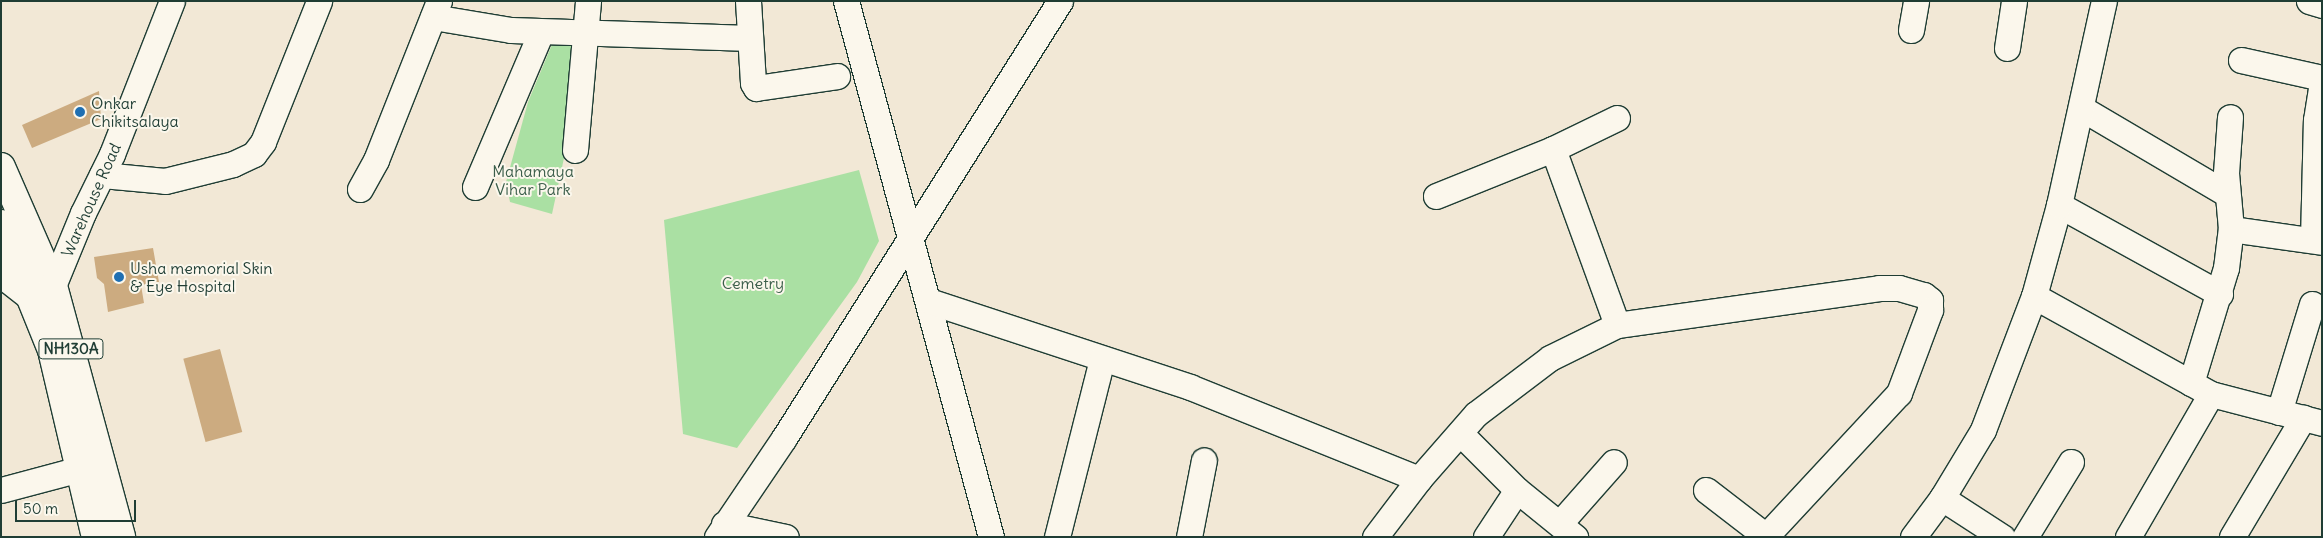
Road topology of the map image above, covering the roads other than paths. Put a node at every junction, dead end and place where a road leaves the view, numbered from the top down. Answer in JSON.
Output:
{"nodes":[{"id":1,"x":172,"y":1,"type":"edge"},
{"id":2,"x":319,"y":1,"type":"edge"},
{"id":3,"x":588,"y":1,"type":"edge"},
{"id":4,"x":748,"y":1,"type":"edge"},
{"id":5,"x":846,"y":1,"type":"edge"},
{"id":6,"x":1060,"y":1,"type":"edge"},
{"id":7,"x":1916,"y":1,"type":"edge"},
{"id":8,"x":2014,"y":1,"type":"edge"},
{"id":9,"x":2104,"y":1,"type":"edge"},
{"id":10,"x":2309,"y":1,"type":"edge"},
{"id":11,"x":2322,"y":5,"type":"edge"},
{"id":12,"x":436,"y":9,"type":"edge"},
{"id":13,"x":1911,"y":30,"type":"dead end"},
{"id":14,"x":541,"y":32,"type":"junction"},
{"id":15,"x":585,"y":32,"type":"junction"},
{"id":16,"x":750,"y":38,"type":"junction"},
{"id":17,"x":2007,"y":48,"type":"dead end"},
{"id":18,"x":2241,"y":60,"type":"dead end"},
{"id":19,"x":837,"y":76,"type":"dead end"},
{"id":20,"x":2322,"y":78,"type":"edge"},
{"id":21,"x":2322,"y":83,"type":"edge"},
{"id":22,"x":2081,"y":108,"type":"junction"},
{"id":23,"x":2230,"y":117,"type":"dead end"},
{"id":24,"x":1618,"y":118,"type":"dead end"},
{"id":25,"x":1553,"y":149,"type":"junction"},
{"id":26,"x":575,"y":150,"type":"dead end"},
{"id":27,"x":1,"y":167,"type":"edge"},
{"id":28,"x":102,"y":175,"type":"junction"},
{"id":29,"x":475,"y":187,"type":"dead end"},
{"id":30,"x":360,"y":189,"type":"dead end"},
{"id":31,"x":2227,"y":194,"type":"junction"},
{"id":32,"x":1436,"y":196,"type":"dead end"},
{"id":33,"x":2059,"y":205,"type":"junction"},
{"id":34,"x":1,"y":224,"type":"edge"},
{"id":35,"x":2231,"y":229,"type":"junction"},
{"id":36,"x":912,"y":236,"type":"junction"},
{"id":37,"x":2318,"y":241,"type":"edge"},
{"id":38,"x":1,"y":275,"type":"edge"},
{"id":39,"x":42,"y":292,"type":"junction"},
{"id":40,"x":2220,"y":294,"type":"junction"},
{"id":41,"x":2034,"y":296,"type":"junction"},
{"id":42,"x":929,"y":301,"type":"junction"},
{"id":43,"x":2312,"y":304,"type":"dead end"},
{"id":44,"x":1617,"y":325,"type":"junction"},
{"id":45,"x":1102,"y":359,"type":"junction"},
{"id":46,"x":2201,"y":388,"type":"junction"},
{"id":47,"x":2279,"y":412,"type":"junction"},
{"id":48,"x":2312,"y":420,"type":"edge"},
{"id":49,"x":1460,"y":433,"type":"junction"},
{"id":50,"x":1204,"y":460,"type":"dead end"},
{"id":51,"x":1614,"y":462,"type":"dead end"},
{"id":52,"x":2071,"y":462,"type":"dead end"},
{"id":53,"x":80,"y":469,"type":"junction"},
{"id":54,"x":1419,"y":479,"type":"junction"},
{"id":55,"x":1,"y":490,"type":"edge"},
{"id":56,"x":1518,"y":490,"type":"junction"},
{"id":57,"x":1706,"y":490,"type":"dead end"},
{"id":58,"x":1942,"y":498,"type":"junction"},
{"id":59,"x":720,"y":530,"type":"edge"},
{"id":60,"x":1567,"y":530,"type":"edge"},
{"id":61,"x":1767,"y":536,"type":"edge"},
{"id":62,"x":96,"y":537,"type":"edge"},
{"id":63,"x":121,"y":537,"type":"edge"},
{"id":64,"x":786,"y":537,"type":"edge"},
{"id":65,"x":991,"y":537,"type":"edge"},
{"id":66,"x":1057,"y":537,"type":"edge"},
{"id":67,"x":1190,"y":537,"type":"edge"},
{"id":68,"x":1376,"y":537,"type":"edge"},
{"id":69,"x":1486,"y":537,"type":"edge"},
{"id":70,"x":1913,"y":537,"type":"edge"},
{"id":71,"x":2002,"y":537,"type":"edge"},
{"id":72,"x":2025,"y":537,"type":"edge"},
{"id":73,"x":2128,"y":537,"type":"edge"},
{"id":74,"x":2232,"y":537,"type":"edge"}],
"edges":[{"from":1,"to":28,"type":"street","name":"Warehouse Road"},
{"from":2,"to":28,"type":"street"},
{"from":3,"to":15,"type":"street"},
{"from":4,"to":16,"type":"street"},
{"from":5,"to":36,"type":"street"},
{"from":6,"to":36,"type":"street"},
{"from":7,"to":13,"type":"street"},
{"from":8,"to":17,"type":"street"},
{"from":9,"to":22,"type":"street"},
{"from":10,"to":11,"type":"street"},
{"from":12,"to":14,"type":"street"},
{"from":12,"to":30,"type":"street"},
{"from":14,"to":15,"type":"street"},
{"from":14,"to":29,"type":"street"},
{"from":15,"to":16,"type":"street"},
{"from":15,"to":26,"type":"street"},
{"from":16,"to":19,"type":"street"},
{"from":18,"to":20,"type":"street"},
{"from":21,"to":37,"type":"street"},
{"from":22,"to":31,"type":"street"},
{"from":22,"to":33,"type":"street"},
{"from":23,"to":31,"type":"street"},
{"from":24,"to":25,"type":"street"},
{"from":25,"to":32,"type":"street"},
{"from":25,"to":44,"type":"street"},
{"from":27,"to":39,"type":"highway","number":"NH130A"},
{"from":28,"to":39,"type":"street","name":"Warehouse Road"},
{"from":31,"to":35,"type":"street"},
{"from":33,"to":40,"type":"street"},
{"from":33,"to":41,"type":"street"},
{"from":34,"to":39,"type":"highway","number":"NH130A"},
{"from":35,"to":37,"type":"street"},
{"from":35,"to":40,"type":"street"},
{"from":36,"to":42,"type":"street"},
{"from":36,"to":59,"type":"street"},
{"from":38,"to":39,"type":"street"},
{"from":39,"to":53,"type":"highway","number":"NH130A"},
{"from":39,"to":63,"type":"highway","number":"NH130A"},
{"from":40,"to":46,"type":"street"},
{"from":41,"to":46,"type":"street"},
{"from":41,"to":58,"type":"street"},
{"from":42,"to":45,"type":"street"},
{"from":42,"to":65,"type":"street"},
{"from":43,"to":47,"type":"street"},
{"from":44,"to":49,"type":"street"},
{"from":44,"to":61,"type":"street"},
{"from":45,"to":54,"type":"street"},
{"from":45,"to":66,"type":"street"},
{"from":46,"to":47,"type":"street"},
{"from":46,"to":73,"type":"street"},
{"from":47,"to":48,"type":"street"},
{"from":48,"to":74,"type":"street"},
{"from":49,"to":54,"type":"street"},
{"from":49,"to":56,"type":"street"},
{"from":50,"to":67,"type":"street"},
{"from":51,"to":60,"type":"street"},
{"from":52,"to":72,"type":"street"},
{"from":53,"to":55,"type":"street"},
{"from":53,"to":62,"type":"highway","number":"NH130A"},
{"from":54,"to":68,"type":"street"},
{"from":56,"to":60,"type":"street"},
{"from":56,"to":69,"type":"street"},
{"from":57,"to":61,"type":"street"},
{"from":58,"to":70,"type":"street"},
{"from":58,"to":71,"type":"street"},
{"from":59,"to":64,"type":"street"}]}
